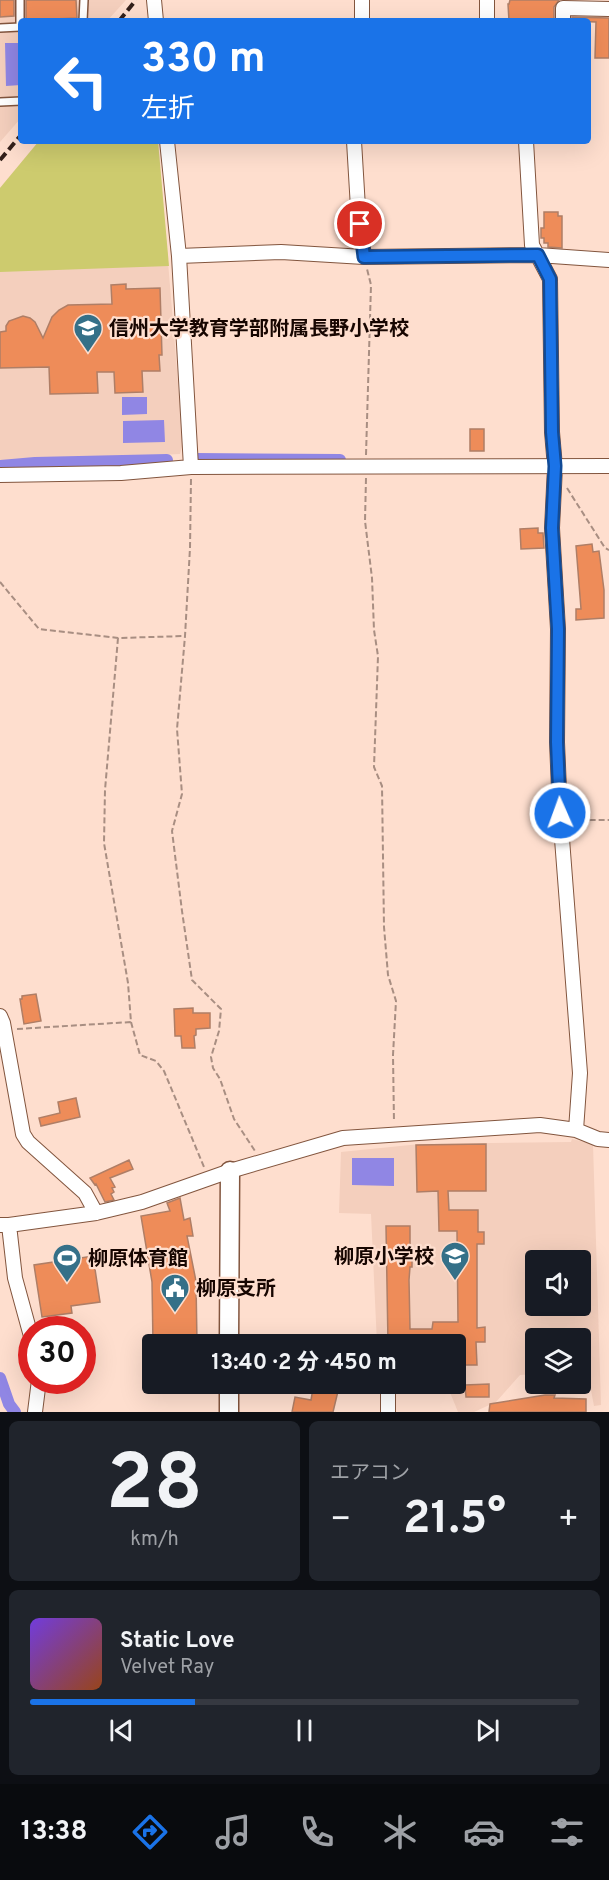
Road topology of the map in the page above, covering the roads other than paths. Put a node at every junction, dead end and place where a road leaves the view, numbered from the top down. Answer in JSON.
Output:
{"nodes":[{"id":1,"x":20,"y":0,"type":"edge"},
{"id":2,"x":84,"y":0,"type":"edge"},
{"id":3,"x":154,"y":0,"type":"edge"},
{"id":4,"x":362,"y":0,"type":"edge"},
{"id":5,"x":487,"y":0,"type":"edge"},
{"id":6,"x":609,"y":9,"type":"edge"},
{"id":7,"x":20,"y":18,"type":"edge"},
{"id":8,"x":83,"y":18,"type":"edge"},
{"id":9,"x":156,"y":18,"type":"edge"},
{"id":10,"x":362,"y":18,"type":"edge"},
{"id":11,"x":487,"y":18,"type":"edge"},
{"id":12,"x":563,"y":18,"type":"edge"},
{"id":13,"x":18,"y":27,"type":"edge"},
{"id":14,"x":0,"y":28,"type":"edge"},
{"id":15,"x":18,"y":101,"type":"edge"},
{"id":16,"x":0,"y":102,"type":"edge"},
{"id":17,"x":167,"y":144,"type":"edge"},
{"id":18,"x":354,"y":144,"type":"edge"},
{"id":19,"x":526,"y":144,"type":"edge"},
{"id":20,"x":538,"y":255,"type":"junction"},
{"id":21,"x":179,"y":256,"type":"junction"},
{"id":22,"x":364,"y":257,"type":"junction"},
{"id":23,"x":609,"y":260,"type":"edge"},
{"id":24,"x":555,"y":466,"type":"junction"},
{"id":25,"x":609,"y":466,"type":"edge"},
{"id":26,"x":191,"y":467,"type":"junction"},
{"id":27,"x":0,"y":475,"type":"edge"},
{"id":28,"x":2,"y":1023,"type":"edge"},
{"id":29,"x":576,"y":1130,"type":"junction"},
{"id":30,"x":609,"y":1140,"type":"edge"},
{"id":31,"x":230,"y":1171,"type":"junction"},
{"id":32,"x":96,"y":1213,"type":"junction"},
{"id":33,"x":4,"y":1225,"type":"edge"},
{"id":34,"x":25,"y":1316,"type":"edge"},
{"id":35,"x":229,"y":1334,"type":"edge"},
{"id":36,"x":37,"y":1394,"type":"edge"},
{"id":37,"x":229,"y":1394,"type":"edge"},
{"id":38,"x":388,"y":1394,"type":"edge"},
{"id":39,"x":35,"y":1412,"type":"edge"},
{"id":40,"x":229,"y":1412,"type":"edge"},
{"id":41,"x":388,"y":1412,"type":"edge"}],
"edges":[{"from":1,"to":7,"type":"lane"},
{"from":2,"to":8,"type":"lane"},
{"from":3,"to":9,"type":"street"},
{"from":4,"to":10,"type":"street"},
{"from":5,"to":11,"type":"street"},
{"from":6,"to":12,"type":"street"},
{"from":13,"to":14,"type":"lane"},
{"from":15,"to":16,"type":"lane"},
{"from":17,"to":21,"type":"street"},
{"from":18,"to":22,"type":"street"},
{"from":19,"to":20,"type":"street"},
{"from":20,"to":22,"type":"street"},
{"from":20,"to":23,"type":"street"},
{"from":20,"to":24,"type":"street"},
{"from":21,"to":22,"type":"street"},
{"from":21,"to":26,"type":"street"},
{"from":24,"to":25,"type":"street"},
{"from":24,"to":26,"type":"street"},
{"from":24,"to":29,"type":"street"},
{"from":26,"to":27,"type":"street"},
{"from":28,"to":32,"type":"street"},
{"from":29,"to":30,"type":"street"},
{"from":29,"to":31,"type":"street"},
{"from":31,"to":32,"type":"street"},
{"from":31,"to":35,"type":"street"},
{"from":32,"to":33,"type":"street"},
{"from":33,"to":34,"type":"street"},
{"from":36,"to":39,"type":"street"},
{"from":37,"to":40,"type":"street"},
{"from":38,"to":41,"type":"street"}]}
